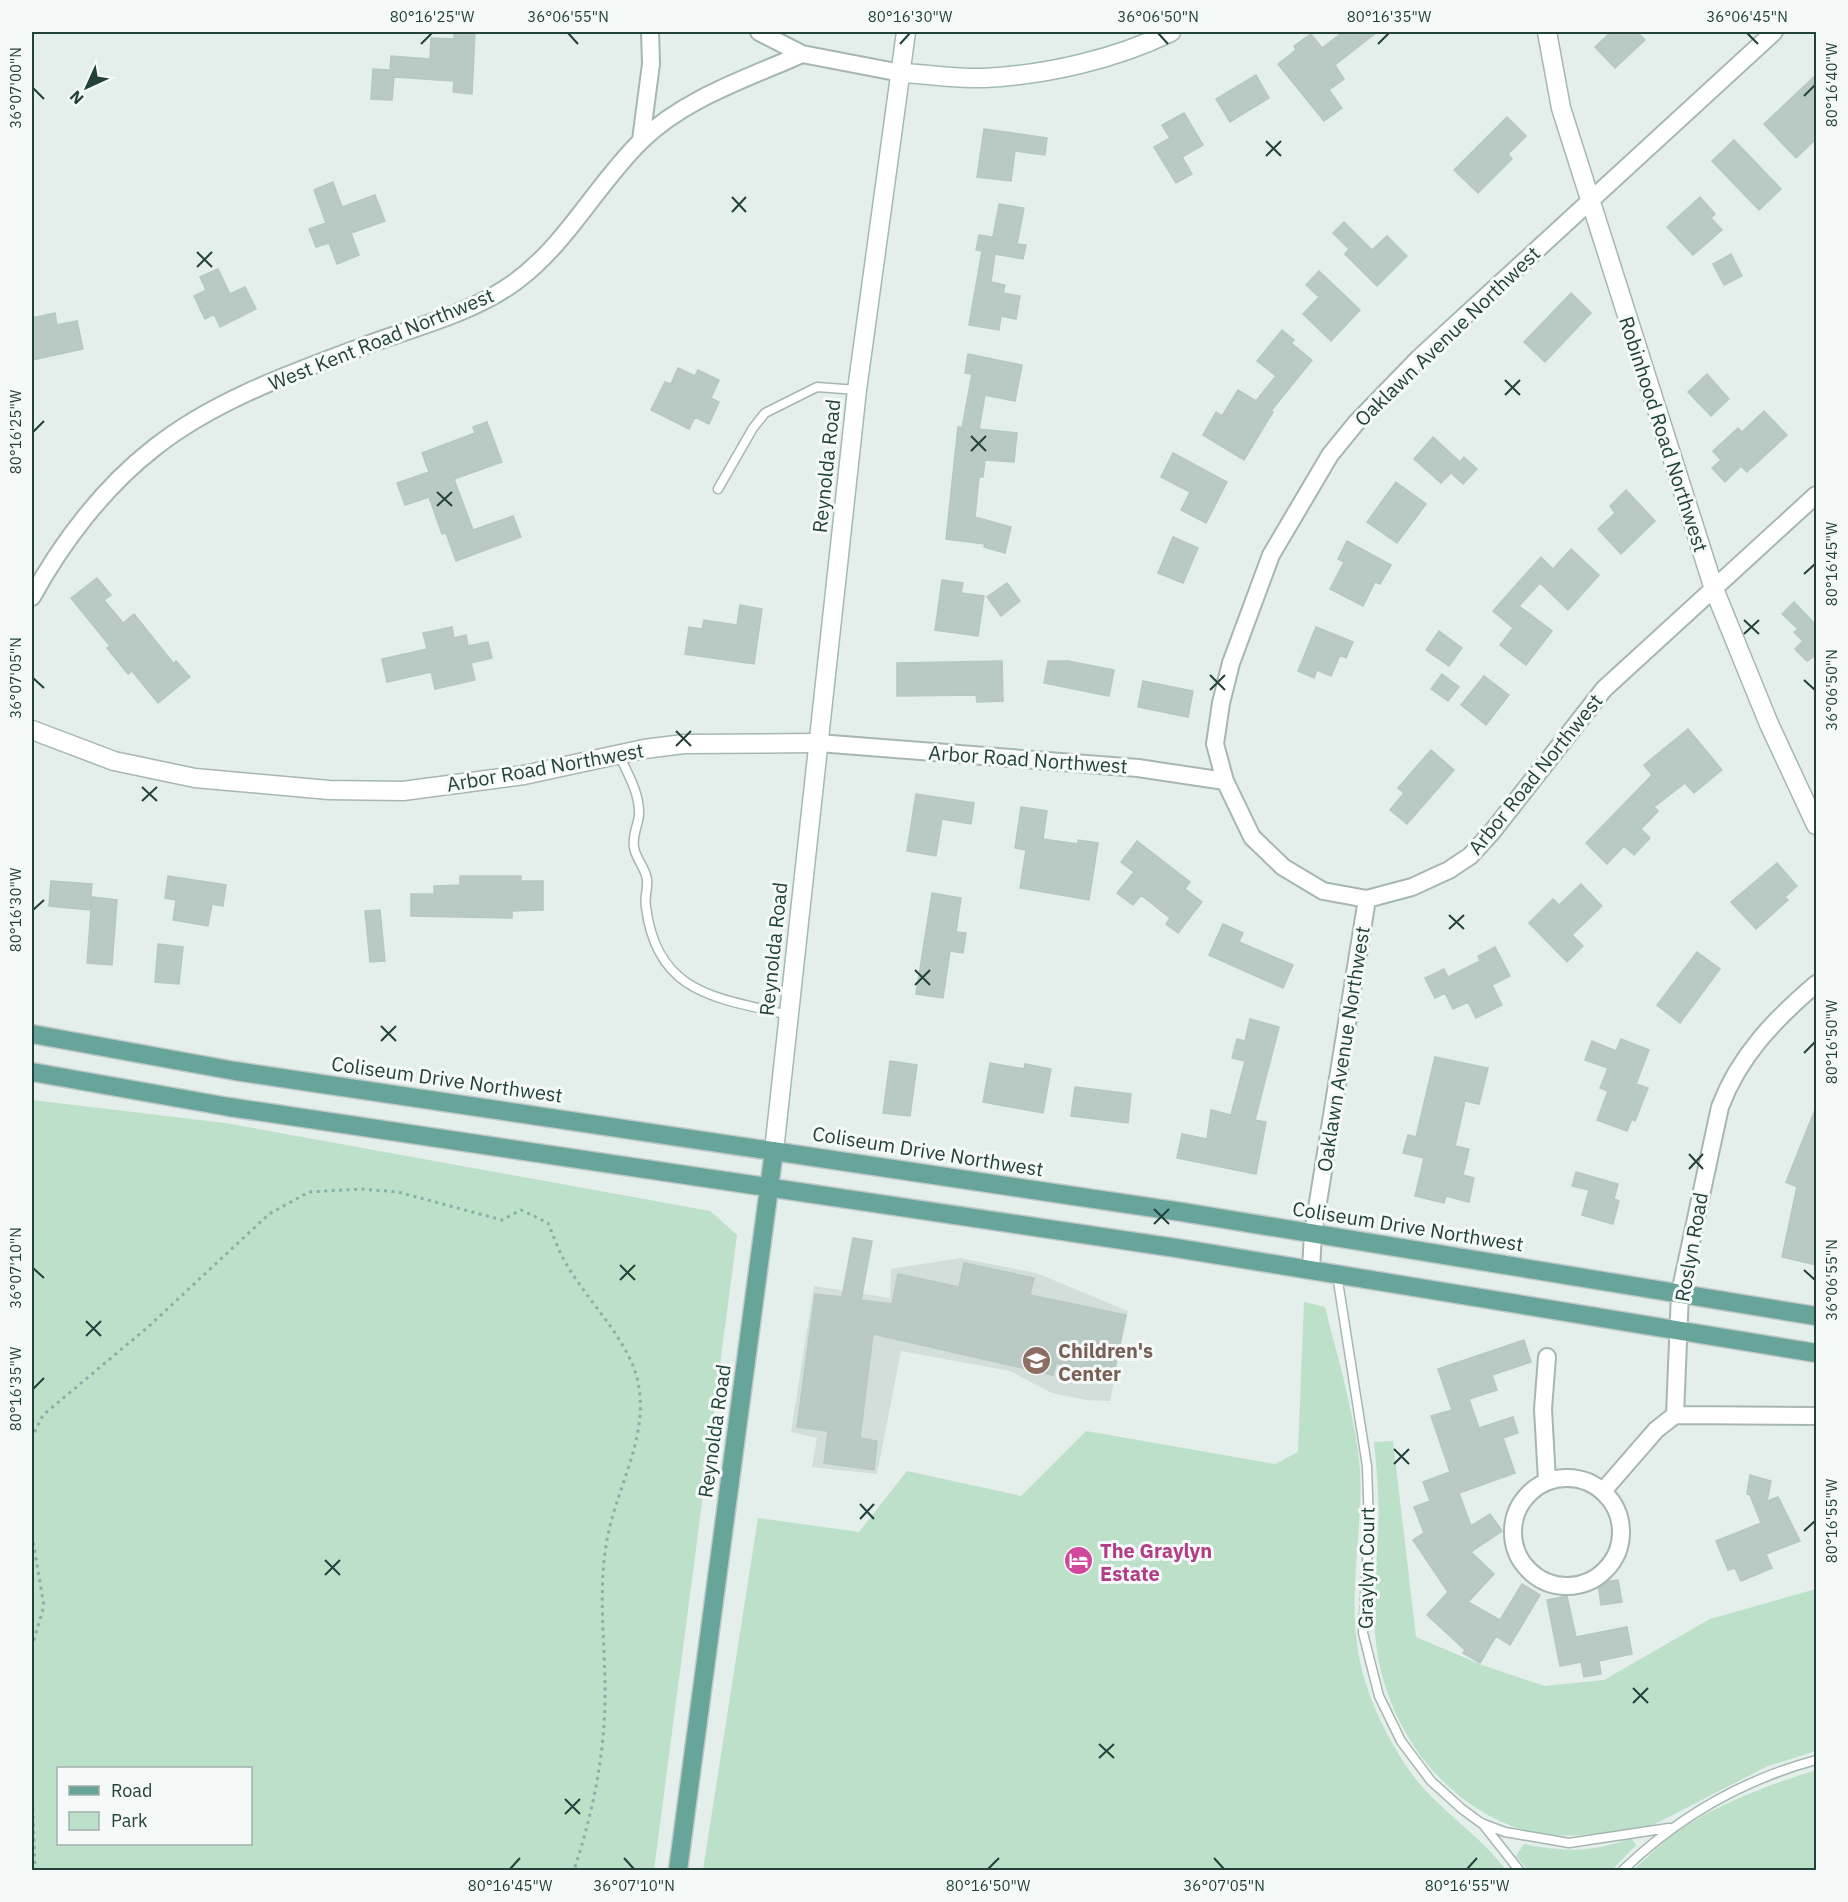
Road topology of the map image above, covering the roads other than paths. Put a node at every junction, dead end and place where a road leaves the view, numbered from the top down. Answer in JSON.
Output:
{"nodes":[{"id":1,"x":650,"y":32,"type":"edge"},
{"id":2,"x":759,"y":32,"type":"edge"},
{"id":3,"x":906,"y":32,"type":"edge"},
{"id":4,"x":1171,"y":32,"type":"edge"},
{"id":5,"x":1547,"y":32,"type":"edge"},
{"id":6,"x":1774,"y":32,"type":"edge"},
{"id":7,"x":802,"y":54,"type":"junction"},
{"id":8,"x":901,"y":73,"type":"junction"},
{"id":9,"x":641,"y":140,"type":"junction"},
{"id":10,"x":1588,"y":201,"type":"junction"},
{"id":11,"x":857,"y":390,"type":"junction"},
{"id":12,"x":718,"y":489,"type":"dead end"},
{"id":13,"x":1816,"y":495,"type":"edge"},
{"id":14,"x":1714,"y":589,"type":"junction"},
{"id":15,"x":32,"y":597,"type":"edge"},
{"id":16,"x":32,"y":730,"type":"edge"},
{"id":17,"x":818,"y":743,"type":"junction"},
{"id":18,"x":619,"y":755,"type":"junction"},
{"id":19,"x":1225,"y":781,"type":"junction"},
{"id":20,"x":1816,"y":825,"type":"edge"},
{"id":21,"x":1367,"y":900,"type":"junction"},
{"id":22,"x":1816,"y":984,"type":"edge"},
{"id":23,"x":789,"y":1015,"type":"junction"},
{"id":24,"x":32,"y":1035,"type":"edge"},
{"id":25,"x":32,"y":1072,"type":"edge"},
{"id":26,"x":774,"y":1151,"type":"junction"},
{"id":27,"x":769,"y":1187,"type":"junction"},
{"id":28,"x":1312,"y":1233,"type":"junction"},
{"id":29,"x":1311,"y":1270,"type":"junction"},
{"id":30,"x":1337,"y":1275,"type":"junction"},
{"id":31,"x":1680,"y":1293,"type":"junction"},
{"id":32,"x":1816,"y":1316,"type":"edge"},
{"id":33,"x":1679,"y":1331,"type":"junction"},
{"id":34,"x":1816,"y":1353,"type":"edge"},
{"id":35,"x":1546,"y":1357,"type":"dead end"},
{"id":36,"x":1675,"y":1415,"type":"junction"},
{"id":37,"x":1816,"y":1416,"type":"edge"},
{"id":38,"x":1547,"y":1481,"type":"junction"},
{"id":39,"x":1604,"y":1491,"type":"junction"},
{"id":40,"x":1816,"y":1760,"type":"edge"},
{"id":41,"x":1481,"y":1823,"type":"junction"},
{"id":42,"x":1669,"y":1828,"type":"junction"},
{"id":43,"x":678,"y":1870,"type":"edge"},
{"id":44,"x":1519,"y":1870,"type":"edge"},
{"id":45,"x":1623,"y":1870,"type":"edge"}],
"edges":[{"from":1,"to":9,"type":"street"},
{"from":2,"to":7,"type":"street"},
{"from":3,"to":8,"type":"street","name":"Reynolda Road"},
{"from":4,"to":8,"type":"street"},
{"from":5,"to":10,"type":"street","name":"Robinhood Road Northwest"},
{"from":6,"to":10,"type":"street","name":"Oaklawn Avenue Northwest"},
{"from":7,"to":8,"type":"street"},
{"from":7,"to":9,"type":"street","name":"West Kent Road Northwest"},
{"from":8,"to":11,"type":"street","name":"Reynolda Road"},
{"from":9,"to":15,"type":"street","name":"West Kent Road Northwest"},
{"from":10,"to":14,"type":"street","name":"Robinhood Road Northwest"},
{"from":10,"to":19,"type":"street","name":"Oaklawn Avenue Northwest"},
{"from":11,"to":12,"type":"lane"},
{"from":11,"to":17,"type":"street","name":"Reynolda Road"},
{"from":13,"to":14,"type":"street","name":"Arbor Road Northwest"},
{"from":14,"to":20,"type":"street","name":"Robinhood Road Northwest"},
{"from":14,"to":21,"type":"street","name":"Arbor Road Northwest"},
{"from":16,"to":18,"type":"street","name":"Arbor Road Northwest"},
{"from":17,"to":18,"type":"street","name":"Arbor Road Northwest"},
{"from":17,"to":19,"type":"street","name":"Arbor Road Northwest"},
{"from":17,"to":23,"type":"street","name":"Reynolda Road"},
{"from":18,"to":23,"type":"lane"},
{"from":19,"to":21,"type":"street","name":"Arbor Road Northwest"},
{"from":21,"to":28,"type":"street","name":"Oaklawn Avenue Northwest"},
{"from":22,"to":31,"type":"street","name":"Roslyn Road"},
{"from":23,"to":26,"type":"street","name":"Reynolda Road"},
{"from":24,"to":26,"type":"main road","name":"Coliseum Drive Northwest"},
{"from":25,"to":27,"type":"main road"},
{"from":26,"to":27,"type":"main road","name":"Reynolda Road"},
{"from":26,"to":28,"type":"main road","name":"Coliseum Drive Northwest"},
{"from":27,"to":29,"type":"main road"},
{"from":27,"to":43,"type":"main road","name":"Reynolda Road"},
{"from":28,"to":29,"type":"street","name":"Oaklawn Avenue Northwest"},
{"from":28,"to":31,"type":"main road","name":"Coliseum Drive Northwest"},
{"from":29,"to":30,"type":"main road"},
{"from":30,"to":33,"type":"main road"},
{"from":30,"to":41,"type":"lane","name":"Graylyn Court"},
{"from":31,"to":32,"type":"main road","name":"Coliseum Drive Northwest"},
{"from":31,"to":33,"type":"street","name":"Roslyn Road"},
{"from":33,"to":34,"type":"main road"},
{"from":33,"to":36,"type":"street","name":"Roslyn Road"},
{"from":35,"to":38,"type":"street"},
{"from":36,"to":37,"type":"street"},
{"from":36,"to":39,"type":"street"},
{"from":38,"to":39,"type":"street"},
{"from":38,"to":39,"type":"street"},
{"from":40,"to":42,"type":"lane","name":"Graylyn Court"},
{"from":41,"to":42,"type":"lane","name":"Graylyn Court"},
{"from":41,"to":44,"type":"lane","name":"Graylyn Court"},
{"from":42,"to":45,"type":"lane","name":"Graylyn Court"}]}
